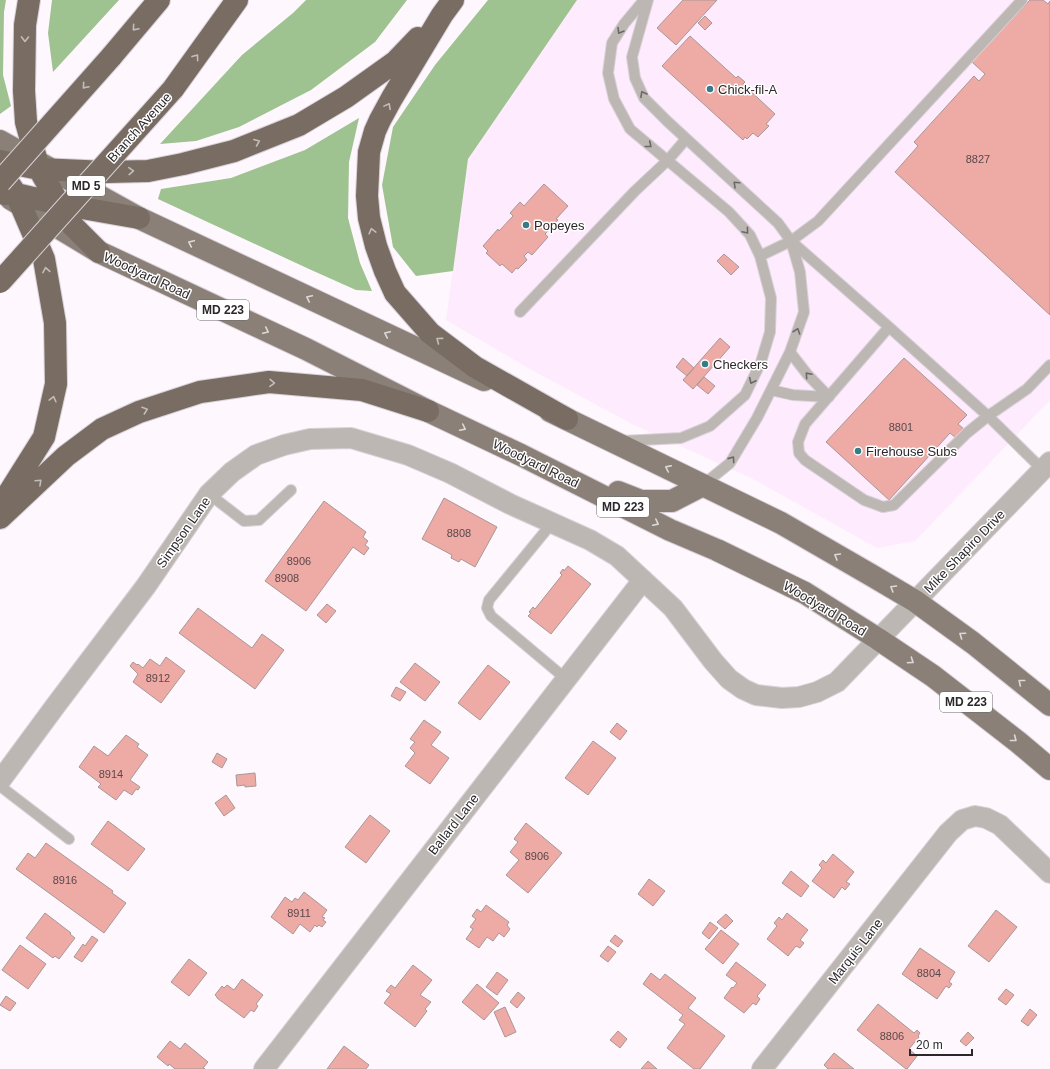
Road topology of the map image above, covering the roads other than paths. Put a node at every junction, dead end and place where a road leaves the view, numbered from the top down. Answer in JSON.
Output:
{"nodes":[{"id":1,"x":29,"y":0,"type":"edge"},
{"id":2,"x":159,"y":0,"type":"edge"},
{"id":3,"x":237,"y":0,"type":"edge"},
{"id":4,"x":644,"y":0,"type":"edge"},
{"id":5,"x":648,"y":0,"type":"edge"},
{"id":6,"x":1022,"y":0,"type":"edge"},
{"id":7,"x":448,"y":7,"type":"edge"},
{"id":8,"x":686,"y":139,"type":"junction"},
{"id":9,"x":0,"y":141,"type":"edge"},
{"id":10,"x":668,"y":160,"type":"junction"},
{"id":11,"x":0,"y":161,"type":"edge"},
{"id":12,"x":42,"y":167,"type":"junction"},
{"id":13,"x":0,"y":170,"type":"edge"},
{"id":14,"x":6,"y":193,"type":"edge"},
{"id":15,"x":59,"y":204,"type":"junction"},
{"id":16,"x":139,"y":218,"type":"junction"},
{"id":17,"x":791,"y":241,"type":"junction"},
{"id":18,"x":99,"y":252,"type":"junction"},
{"id":19,"x":760,"y":256,"type":"junction"},
{"id":20,"x":0,"y":282,"type":"edge"},
{"id":21,"x":520,"y":312,"type":"dead end"},
{"id":22,"x":889,"y":327,"type":"junction"},
{"id":23,"x":790,"y":352,"type":"junction"},
{"id":24,"x":1050,"y":365,"type":"edge"},
{"id":25,"x":771,"y":390,"type":"junction"},
{"id":26,"x":829,"y":397,"type":"junction"},
{"id":27,"x":428,"y":411,"type":"junction"},
{"id":28,"x":988,"y":416,"type":"junction"},
{"id":29,"x":567,"y":419,"type":"junction"},
{"id":30,"x":613,"y":442,"type":"junction"},
{"id":31,"x":521,"y":455,"type":"junction"},
{"id":32,"x":1046,"y":466,"type":"edge"},
{"id":33,"x":703,"y":485,"type":"junction"},
{"id":34,"x":292,"y":490,"type":"dead end"},
{"id":35,"x":209,"y":494,"type":"junction"},
{"id":36,"x":0,"y":507,"type":"edge"},
{"id":37,"x":0,"y":518,"type":"edge"},
{"id":38,"x":552,"y":523,"type":"junction"},
{"id":39,"x":643,"y":580,"type":"junction"},
{"id":40,"x":915,"y":602,"type":"junction"},
{"id":41,"x":878,"y":639,"type":"junction"},
{"id":42,"x":566,"y":679,"type":"junction"},
{"id":43,"x":1050,"y":705,"type":"edge"},
{"id":44,"x":1050,"y":769,"type":"edge"},
{"id":45,"x":0,"y":781,"type":"edge"},
{"id":46,"x":0,"y":786,"type":"edge"},
{"id":47,"x":69,"y":839,"type":"dead end"},
{"id":48,"x":1050,"y":874,"type":"edge"},
{"id":49,"x":264,"y":1069,"type":"edge"},
{"id":50,"x":762,"y":1069,"type":"edge"}],
"edges":[{"from":1,"to":12,"type":"highway","one_way":true},
{"from":2,"to":14,"type":"highway","one_way":true,"bridge":true},
{"from":20,"to":3,"type":"highway","name":"Branch Avenue","number":"MD 5","one_way":true,"bridge":true},
{"from":4,"to":10,"type":"lane","one_way":true},
{"from":8,"to":5,"type":"lane","one_way":true},
{"from":6,"to":17,"type":"lane"},
{"from":12,"to":7,"type":"highway","one_way":true},
{"from":29,"to":7,"type":"highway","one_way":true},
{"from":8,"to":10,"type":"lane"},
{"from":17,"to":8,"type":"lane","one_way":true},
{"from":9,"to":12,"type":"main road"},
{"from":10,"to":19,"type":"lane","one_way":true},
{"from":10,"to":21,"type":"lane"},
{"from":11,"to":12,"type":"highway"},
{"from":12,"to":15,"type":"highway"},
{"from":12,"to":16,"type":"main road"},
{"from":13,"to":14,"type":"highway"},
{"from":14,"to":15,"type":"highway"},
{"from":14,"to":18,"type":"main road","name":"Woodyard Road","number":"MD 223"},
{"from":36,"to":14,"type":"highway","one_way":true},
{"from":15,"to":16,"type":"highway"},
{"from":15,"to":18,"type":"highway"},
{"from":29,"to":16,"type":"main road","one_way":true},
{"from":17,"to":19,"type":"lane"},
{"from":17,"to":22,"type":"lane"},
{"from":23,"to":17,"type":"lane","one_way":true},
{"from":18,"to":27,"type":"main road","name":"Woodyard Road","number":"MD 223","one_way":true},
{"from":19,"to":30,"type":"lane","one_way":true},
{"from":22,"to":26,"type":"lane"},
{"from":22,"to":28,"type":"lane"},
{"from":23,"to":25,"type":"lane"},
{"from":26,"to":23,"type":"lane","one_way":true},
{"from":24,"to":28,"type":"lane"},
{"from":25,"to":26,"type":"lane"},
{"from":33,"to":25,"type":"lane","one_way":true},
{"from":26,"to":28,"type":"lane"},
{"from":27,"to":31,"type":"main road","name":"Woodyard Road","number":"MD 223","one_way":true},
{"from":37,"to":27,"type":"highway","one_way":true},
{"from":28,"to":32,"type":"lane"},
{"from":29,"to":30,"type":"main road"},
{"from":33,"to":30,"type":"main road","one_way":true},
{"from":31,"to":33,"type":"main road"},
{"from":31,"to":41,"type":"main road","name":"Woodyard Road","number":"MD 223","one_way":true},
{"from":32,"to":40,"type":"street","name":"Mike Shapiro Drive"},
{"from":40,"to":33,"type":"main road","one_way":true},
{"from":34,"to":35,"type":"lane"},
{"from":35,"to":38,"type":"street","name":"Simpson Lane"},
{"from":35,"to":45,"type":"street","name":"Simpson Lane"},
{"from":38,"to":39,"type":"street","name":"Simpson Lane"},
{"from":38,"to":42,"type":"lane"},
{"from":39,"to":41,"type":"street","name":"Mike Shapiro Drive"},
{"from":39,"to":42,"type":"street","name":"Ballard Lane"},
{"from":40,"to":41,"type":"street","name":"Mike Shapiro Drive"},
{"from":43,"to":40,"type":"main road","one_way":true},
{"from":41,"to":44,"type":"main road","name":"Woodyard Road","number":"MD 223","one_way":true},
{"from":42,"to":49,"type":"street","name":"Ballard Lane"},
{"from":46,"to":47,"type":"lane"},
{"from":48,"to":50,"type":"street","name":"Marquis Lane"}]}
